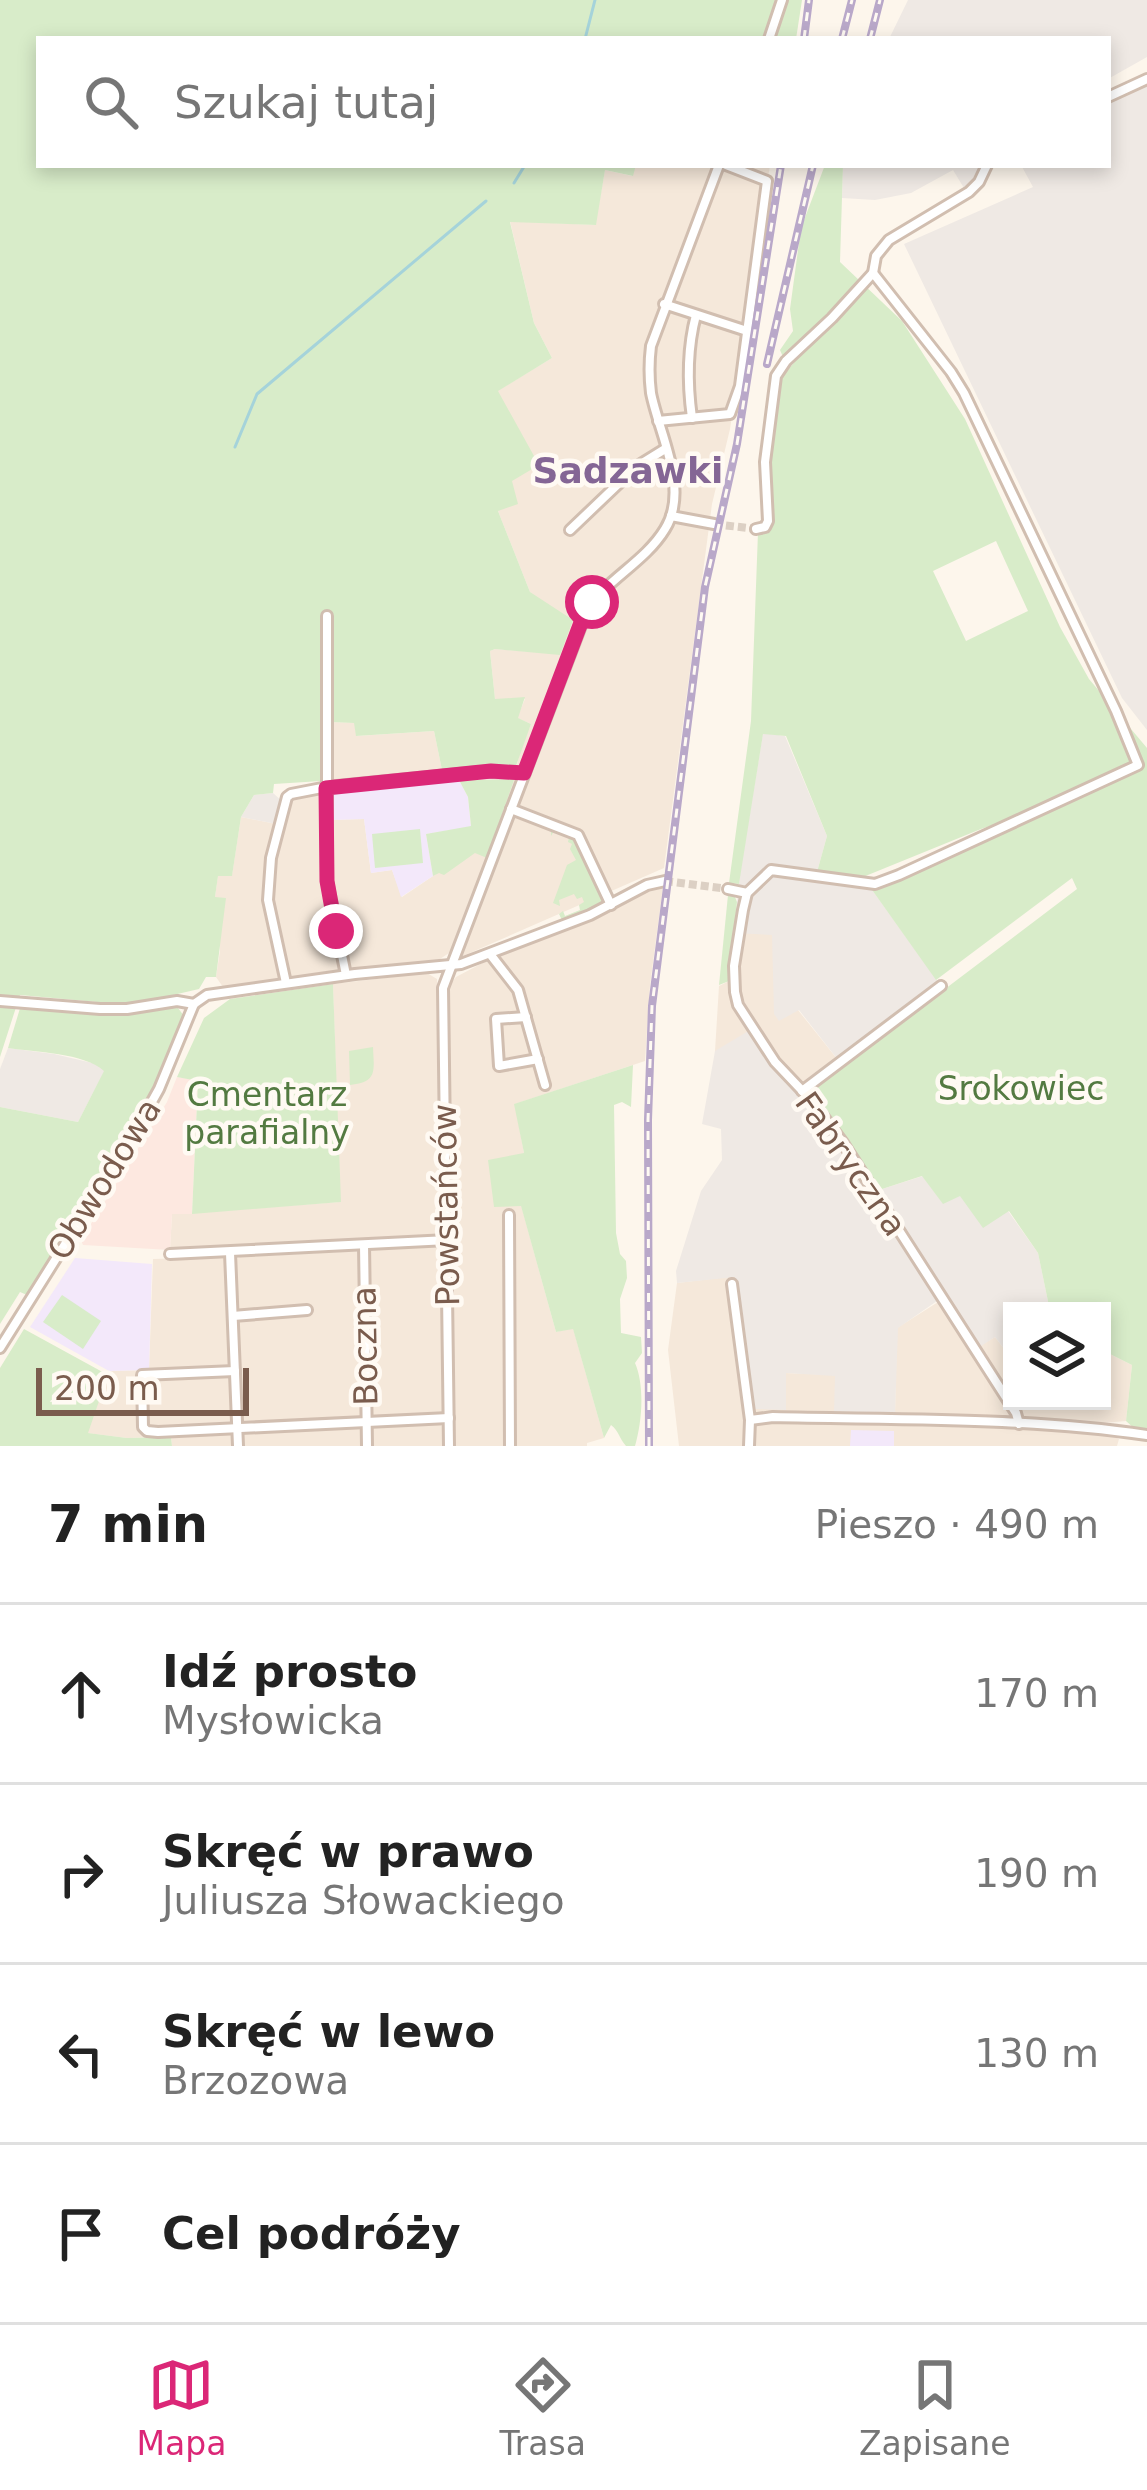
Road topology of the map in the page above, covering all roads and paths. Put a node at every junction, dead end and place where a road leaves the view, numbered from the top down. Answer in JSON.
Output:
{"nodes":[{"id":1,"x":782,"y":0,"type":"edge"},
{"id":2,"x":770,"y":36,"type":"edge"},
{"id":3,"x":1147,"y":79,"type":"edge"},
{"id":4,"x":1111,"y":96,"type":"edge"},
{"id":5,"x":722,"y":168,"type":"edge"},
{"id":6,"x":731,"y":168,"type":"edge"},
{"id":7,"x":986,"y":168,"type":"edge"},
{"id":8,"x":873,"y":273,"type":"junction"},
{"id":9,"x":664,"y":304,"type":"junction"},
{"id":10,"x":696,"y":315,"type":"junction"},
{"id":11,"x":747,"y":331,"type":"junction"},
{"id":12,"x":692,"y":418,"type":"junction"},
{"id":13,"x":658,"y":421,"type":"junction"},
{"id":14,"x":665,"y":449,"type":"junction"},
{"id":15,"x":671,"y":516,"type":"junction"},
{"id":16,"x":714,"y":524,"type":"tunnel mouth"},
{"id":17,"x":756,"y":529,"type":"dead end"},
{"id":18,"x":570,"y":530,"type":"dead end"},
{"id":19,"x":327,"y":616,"type":"dead end"},
{"id":20,"x":524,"y":773,"type":"junction"},
{"id":21,"x":326,"y":788,"type":"junction"},
{"id":22,"x":511,"y":809,"type":"junction"},
{"id":23,"x":665,"y":881,"type":"tunnel mouth"},
{"id":24,"x":728,"y":889,"type":"tunnel mouth"},
{"id":25,"x":747,"y":893,"type":"junction"},
{"id":26,"x":611,"y":905,"type":"junction"},
{"id":27,"x":490,"y":954,"type":"junction"},
{"id":28,"x":449,"y":965,"type":"junction"},
{"id":29,"x":346,"y":975,"type":"junction"},
{"id":30,"x":286,"y":983,"type":"junction"},
{"id":31,"x":941,"y":986,"type":"dead end"},
{"id":32,"x":0,"y":1001,"type":"edge"},
{"id":33,"x":194,"y":1004,"type":"junction"},
{"id":34,"x":526,"y":1017,"type":"junction"},
{"id":35,"x":538,"y":1059,"type":"junction"},
{"id":36,"x":545,"y":1085,"type":"dead end"},
{"id":37,"x":802,"y":1091,"type":"junction"},
{"id":38,"x":509,"y":1215,"type":"dead end"},
{"id":39,"x":448,"y":1240,"type":"junction"},
{"id":40,"x":364,"y":1245,"type":"junction"},
{"id":41,"x":230,"y":1253,"type":"junction"},
{"id":42,"x":170,"y":1254,"type":"dead end"},
{"id":43,"x":732,"y":1285,"type":"dead end"},
{"id":44,"x":307,"y":1310,"type":"dead end"},
{"id":45,"x":233,"y":1316,"type":"junction"},
{"id":46,"x":0,"y":1348,"type":"edge"},
{"id":47,"x":235,"y":1371,"type":"junction"},
{"id":48,"x":449,"y":1418,"type":"junction"},
{"id":49,"x":750,"y":1420,"type":"junction"},
{"id":50,"x":366,"y":1423,"type":"junction"},
{"id":51,"x":1018,"y":1424,"type":"junction"},
{"id":52,"x":238,"y":1430,"type":"junction"},
{"id":53,"x":1112,"y":1430,"type":"junction"},
{"id":54,"x":1147,"y":1435,"type":"edge"},
{"id":55,"x":1110,"y":1443,"type":"dead end"},
{"id":56,"x":238,"y":1446,"type":"edge"},
{"id":57,"x":367,"y":1446,"type":"edge"},
{"id":58,"x":449,"y":1446,"type":"edge"},
{"id":59,"x":510,"y":1446,"type":"edge"},
{"id":60,"x":749,"y":1446,"type":"edge"}],
"edges":[{"from":1,"to":2,"type":"street"},
{"from":3,"to":4,"type":"street"},
{"from":5,"to":9,"type":"street"},
{"from":6,"to":11,"type":"street"},
{"from":7,"to":8,"type":"street"},
{"from":8,"to":17,"type":"street"},
{"from":8,"to":25,"type":"street"},
{"from":9,"to":10,"type":"street"},
{"from":9,"to":13,"type":"street"},
{"from":10,"to":11,"type":"street"},
{"from":10,"to":12,"type":"street"},
{"from":11,"to":12,"type":"street"},
{"from":12,"to":13,"type":"street"},
{"from":13,"to":14,"type":"street"},
{"from":14,"to":15,"type":"street"},
{"from":14,"to":18,"type":"street"},
{"from":15,"to":16,"type":"street"},
{"from":15,"to":20,"type":"street","name":"Powstańców"},
{"from":19,"to":21,"type":"street"},
{"from":20,"to":21,"type":"street"},
{"from":20,"to":22,"type":"street","name":"Powstańców"},
{"from":21,"to":29,"type":"street"},
{"from":21,"to":30,"type":"street"},
{"from":22,"to":26,"type":"street"},
{"from":22,"to":28,"type":"street","name":"Powstańców"},
{"from":23,"to":26,"type":"street"},
{"from":24,"to":25,"type":"street"},
{"from":25,"to":37,"type":"street","name":"Fabryczna"},
{"from":26,"to":27,"type":"street"},
{"from":27,"to":28,"type":"street"},
{"from":27,"to":34,"type":"street"},
{"from":28,"to":29,"type":"street"},
{"from":28,"to":39,"type":"street","name":"Powstańców"},
{"from":29,"to":30,"type":"street"},
{"from":30,"to":33,"type":"street"},
{"from":31,"to":37,"type":"street"},
{"from":32,"to":33,"type":"street"},
{"from":33,"to":46,"type":"street","name":"Obwodowa"},
{"from":34,"to":35,"type":"street"},
{"from":34,"to":35,"type":"street"},
{"from":35,"to":36,"type":"street"},
{"from":37,"to":51,"type":"street","name":"Fabryczna"},
{"from":38,"to":59,"type":"street"},
{"from":39,"to":40,"type":"street"},
{"from":39,"to":48,"type":"street","name":"Powstańców"},
{"from":40,"to":41,"type":"street"},
{"from":40,"to":50,"type":"street","name":"Boczna"},
{"from":41,"to":42,"type":"street"},
{"from":41,"to":45,"type":"street"},
{"from":43,"to":49,"type":"street"},
{"from":44,"to":45,"type":"street"},
{"from":45,"to":47,"type":"street"},
{"from":47,"to":52,"type":"street"},
{"from":47,"to":52,"type":"street"},
{"from":48,"to":50,"type":"street"},
{"from":48,"to":58,"type":"street","name":"Powstańców"},
{"from":49,"to":51,"type":"street"},
{"from":49,"to":60,"type":"street"},
{"from":50,"to":52,"type":"street"},
{"from":50,"to":57,"type":"street","name":"Boczna"},
{"from":51,"to":53,"type":"street"},
{"from":52,"to":56,"type":"street"},
{"from":53,"to":54,"type":"street"},
{"from":53,"to":55,"type":"street"}]}
